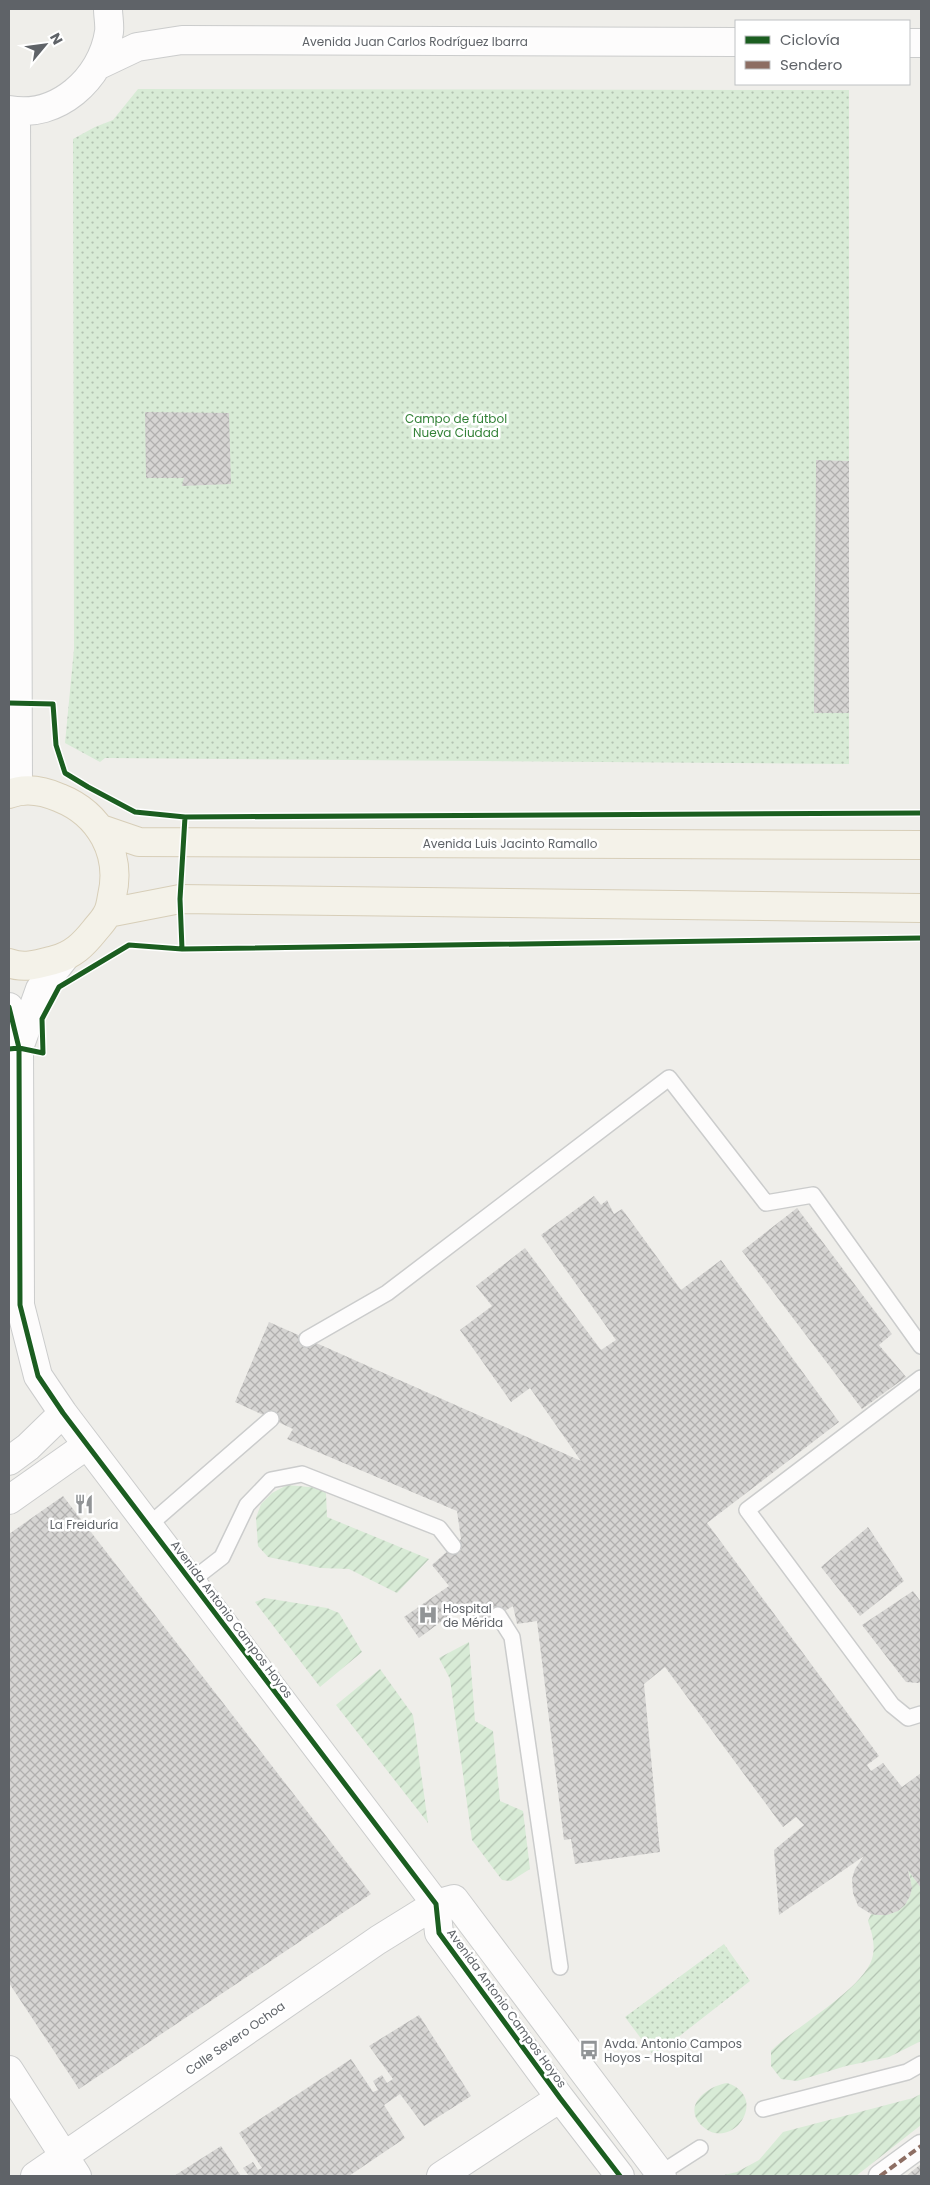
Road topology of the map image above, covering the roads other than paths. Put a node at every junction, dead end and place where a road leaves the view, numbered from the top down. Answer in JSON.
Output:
{"nodes":[{"id":1,"x":108,"y":9,"type":"edge"},
{"id":2,"x":735,"y":42,"type":"edge"},
{"id":3,"x":99,"y":65,"type":"junction"},
{"id":4,"x":12,"y":111,"type":"edge"},
{"id":5,"x":13,"y":792,"type":"edge"},
{"id":6,"x":100,"y":829,"type":"junction"},
{"id":7,"x":921,"y":845,"type":"edge"},
{"id":8,"x":921,"y":908,"type":"edge"},
{"id":9,"x":108,"y":913,"type":"junction"},
{"id":10,"x":65,"y":957,"type":"junction"},
{"id":11,"x":9,"y":963,"type":"edge"},
{"id":12,"x":9,"y":1007,"type":"edge"},
{"id":13,"x":19,"y":1048,"type":"junction"},
{"id":14,"x":307,"y":1339,"type":"dead end"},
{"id":15,"x":921,"y":1346,"type":"edge"},
{"id":16,"x":921,"y":1378,"type":"edge"},
{"id":17,"x":63,"y":1412,"type":"junction"},
{"id":18,"x":271,"y":1419,"type":"dead end"},
{"id":19,"x":87,"y":1445,"type":"junction"},
{"id":20,"x":9,"y":1461,"type":"edge"},
{"id":21,"x":9,"y":1500,"type":"edge"},
{"id":22,"x":149,"y":1525,"type":"junction"},
{"id":23,"x":454,"y":1546,"type":"dead end"},
{"id":24,"x":191,"y":1581,"type":"junction"},
{"id":25,"x":498,"y":1615,"type":"dead end"},
{"id":26,"x":921,"y":1714,"type":"edge"},
{"id":27,"x":436,"y":1904,"type":"junction"},
{"id":28,"x":560,"y":1967,"type":"dead end"},
{"id":29,"x":921,"y":2064,"type":"edge"},
{"id":30,"x":9,"y":2070,"type":"edge"},
{"id":31,"x":560,"y":2098,"type":"junction"},
{"id":32,"x":763,"y":2109,"type":"dead end"},
{"id":33,"x":921,"y":2146,"type":"edge"},
{"id":34,"x":700,"y":2148,"type":"dead end"},
{"id":35,"x":71,"y":2166,"type":"edge"},
{"id":36,"x":659,"y":2175,"type":"edge"},
{"id":37,"x":35,"y":2176,"type":"edge"},
{"id":38,"x":441,"y":2176,"type":"edge"},
{"id":39,"x":620,"y":2176,"type":"edge"},
{"id":40,"x":880,"y":2176,"type":"edge"}],
"edges":[{"from":1,"to":3,"type":"street"},
{"from":2,"to":3,"type":"street","name":"Avenida Juan Carlos Rodríguez Ibarra"},
{"from":3,"to":4,"type":"street"},
{"from":4,"to":5,"type":"street"},
{"from":5,"to":6,"type":"main road"},
{"from":6,"to":7,"type":"main road","name":"Avenida Luis Jacinto Ramallo"},
{"from":6,"to":9,"type":"main road"},
{"from":8,"to":9,"type":"main road"},
{"from":9,"to":10,"type":"main road"},
{"from":10,"to":11,"type":"main road"},
{"from":10,"to":13,"type":"street","name":"Avenida Antonio Campos Hoyos"},
{"from":12,"to":13,"type":"street","name":"Avenida Antonio Campos Hoyos"},
{"from":13,"to":17,"type":"street","name":"Avenida Antonio Campos Hoyos"},
{"from":14,"to":15,"type":"lane"},
{"from":16,"to":26,"type":"lane"},
{"from":17,"to":19,"type":"street","name":"Avenida Antonio Campos Hoyos"},
{"from":17,"to":20,"type":"street"},
{"from":18,"to":22,"type":"lane"},
{"from":19,"to":21,"type":"street"},
{"from":19,"to":22,"type":"street","name":"Avenida Antonio Campos Hoyos"},
{"from":22,"to":24,"type":"street","name":"Avenida Antonio Campos Hoyos"},
{"from":23,"to":24,"type":"lane"},
{"from":24,"to":27,"type":"street","name":"Avenida Antonio Campos Hoyos"},
{"from":25,"to":28,"type":"lane"},
{"from":27,"to":31,"type":"street","name":"Avenida Antonio Campos Hoyos"},
{"from":27,"to":35,"type":"street","name":"Calle Severo Ochoa"},
{"from":27,"to":36,"type":"street","name":"Avenida Antonio Campos Hoyos"},
{"from":29,"to":32,"type":"lane"},
{"from":30,"to":35,"type":"street"},
{"from":31,"to":38,"type":"street"},
{"from":31,"to":39,"type":"street","name":"Avenida Antonio Campos Hoyos"},
{"from":33,"to":40,"type":"street"},
{"from":34,"to":36,"type":"lane"},
{"from":35,"to":37,"type":"street","name":"Calle Severo Ochoa"}]}
